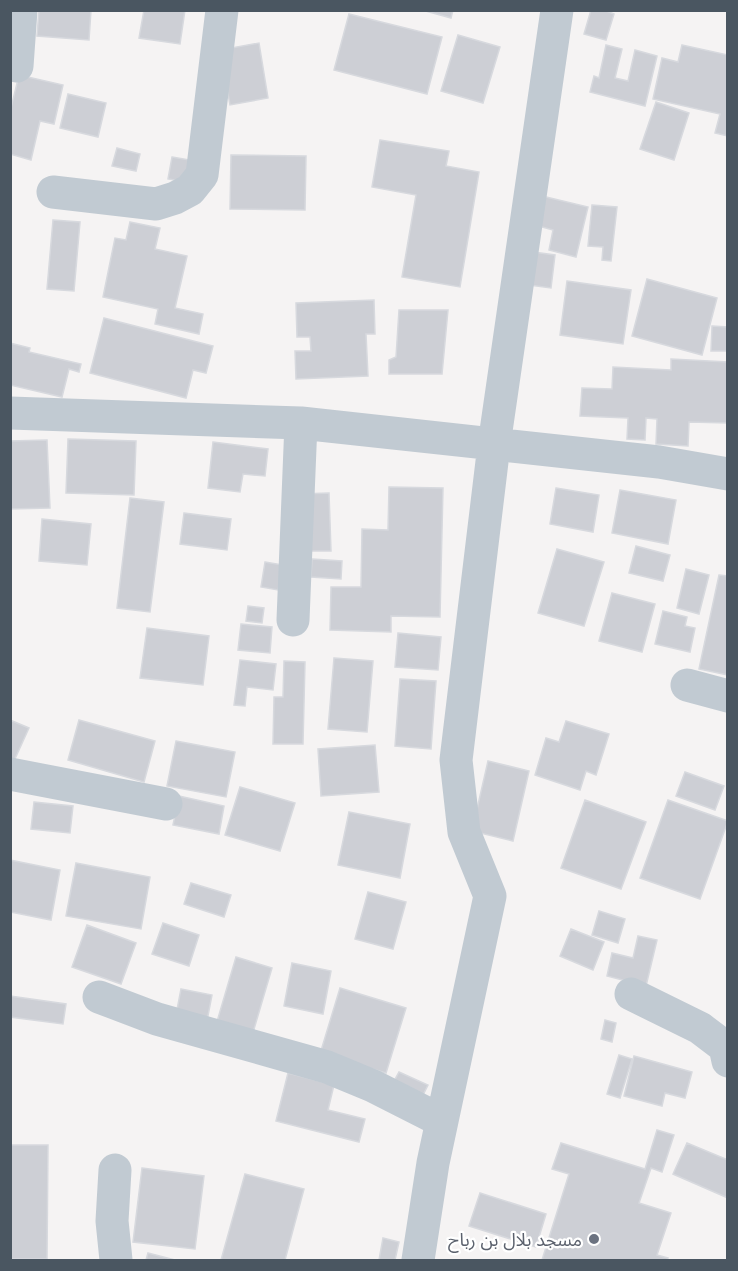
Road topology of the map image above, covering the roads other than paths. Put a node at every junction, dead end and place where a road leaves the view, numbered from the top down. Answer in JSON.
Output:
{"nodes":[{"id":1,"x":21,"y":10,"type":"edge"},
{"id":2,"x":222,"y":10,"type":"edge"},
{"id":3,"x":557,"y":10,"type":"edge"},
{"id":4,"x":17,"y":66,"type":"dead end"},
{"id":5,"x":53,"y":192,"type":"dead end"},
{"id":6,"x":10,"y":413,"type":"edge"},
{"id":7,"x":301,"y":423,"type":"junction"},
{"id":8,"x":494,"y":444,"type":"junction"},
{"id":9,"x":728,"y":474,"type":"edge"},
{"id":10,"x":293,"y":620,"type":"dead end"},
{"id":11,"x":687,"y":685,"type":"dead end"},
{"id":12,"x":728,"y":696,"type":"edge"},
{"id":13,"x":10,"y":774,"type":"edge"},
{"id":14,"x":166,"y":804,"type":"dead end"},
{"id":15,"x":632,"y":994,"type":"dead end"},
{"id":16,"x":99,"y":997,"type":"dead end"},
{"id":17,"x":728,"y":1061,"type":"edge"},
{"id":18,"x":442,"y":1121,"type":"junction"},
{"id":19,"x":115,"y":1170,"type":"dead end"},
{"id":20,"x":116,"y":1260,"type":"edge"},
{"id":21,"x":418,"y":1260,"type":"edge"}],
"edges":[{"from":1,"to":4,"type":"street"},
{"from":2,"to":5,"type":"street"},
{"from":3,"to":8,"type":"street"},
{"from":6,"to":7,"type":"street"},
{"from":7,"to":8,"type":"street"},
{"from":7,"to":10,"type":"street"},
{"from":8,"to":9,"type":"street"},
{"from":8,"to":18,"type":"street"},
{"from":11,"to":12,"type":"street"},
{"from":13,"to":14,"type":"street"},
{"from":15,"to":17,"type":"street"},
{"from":16,"to":18,"type":"street"},
{"from":18,"to":21,"type":"street"},
{"from":19,"to":20,"type":"street"}]}
